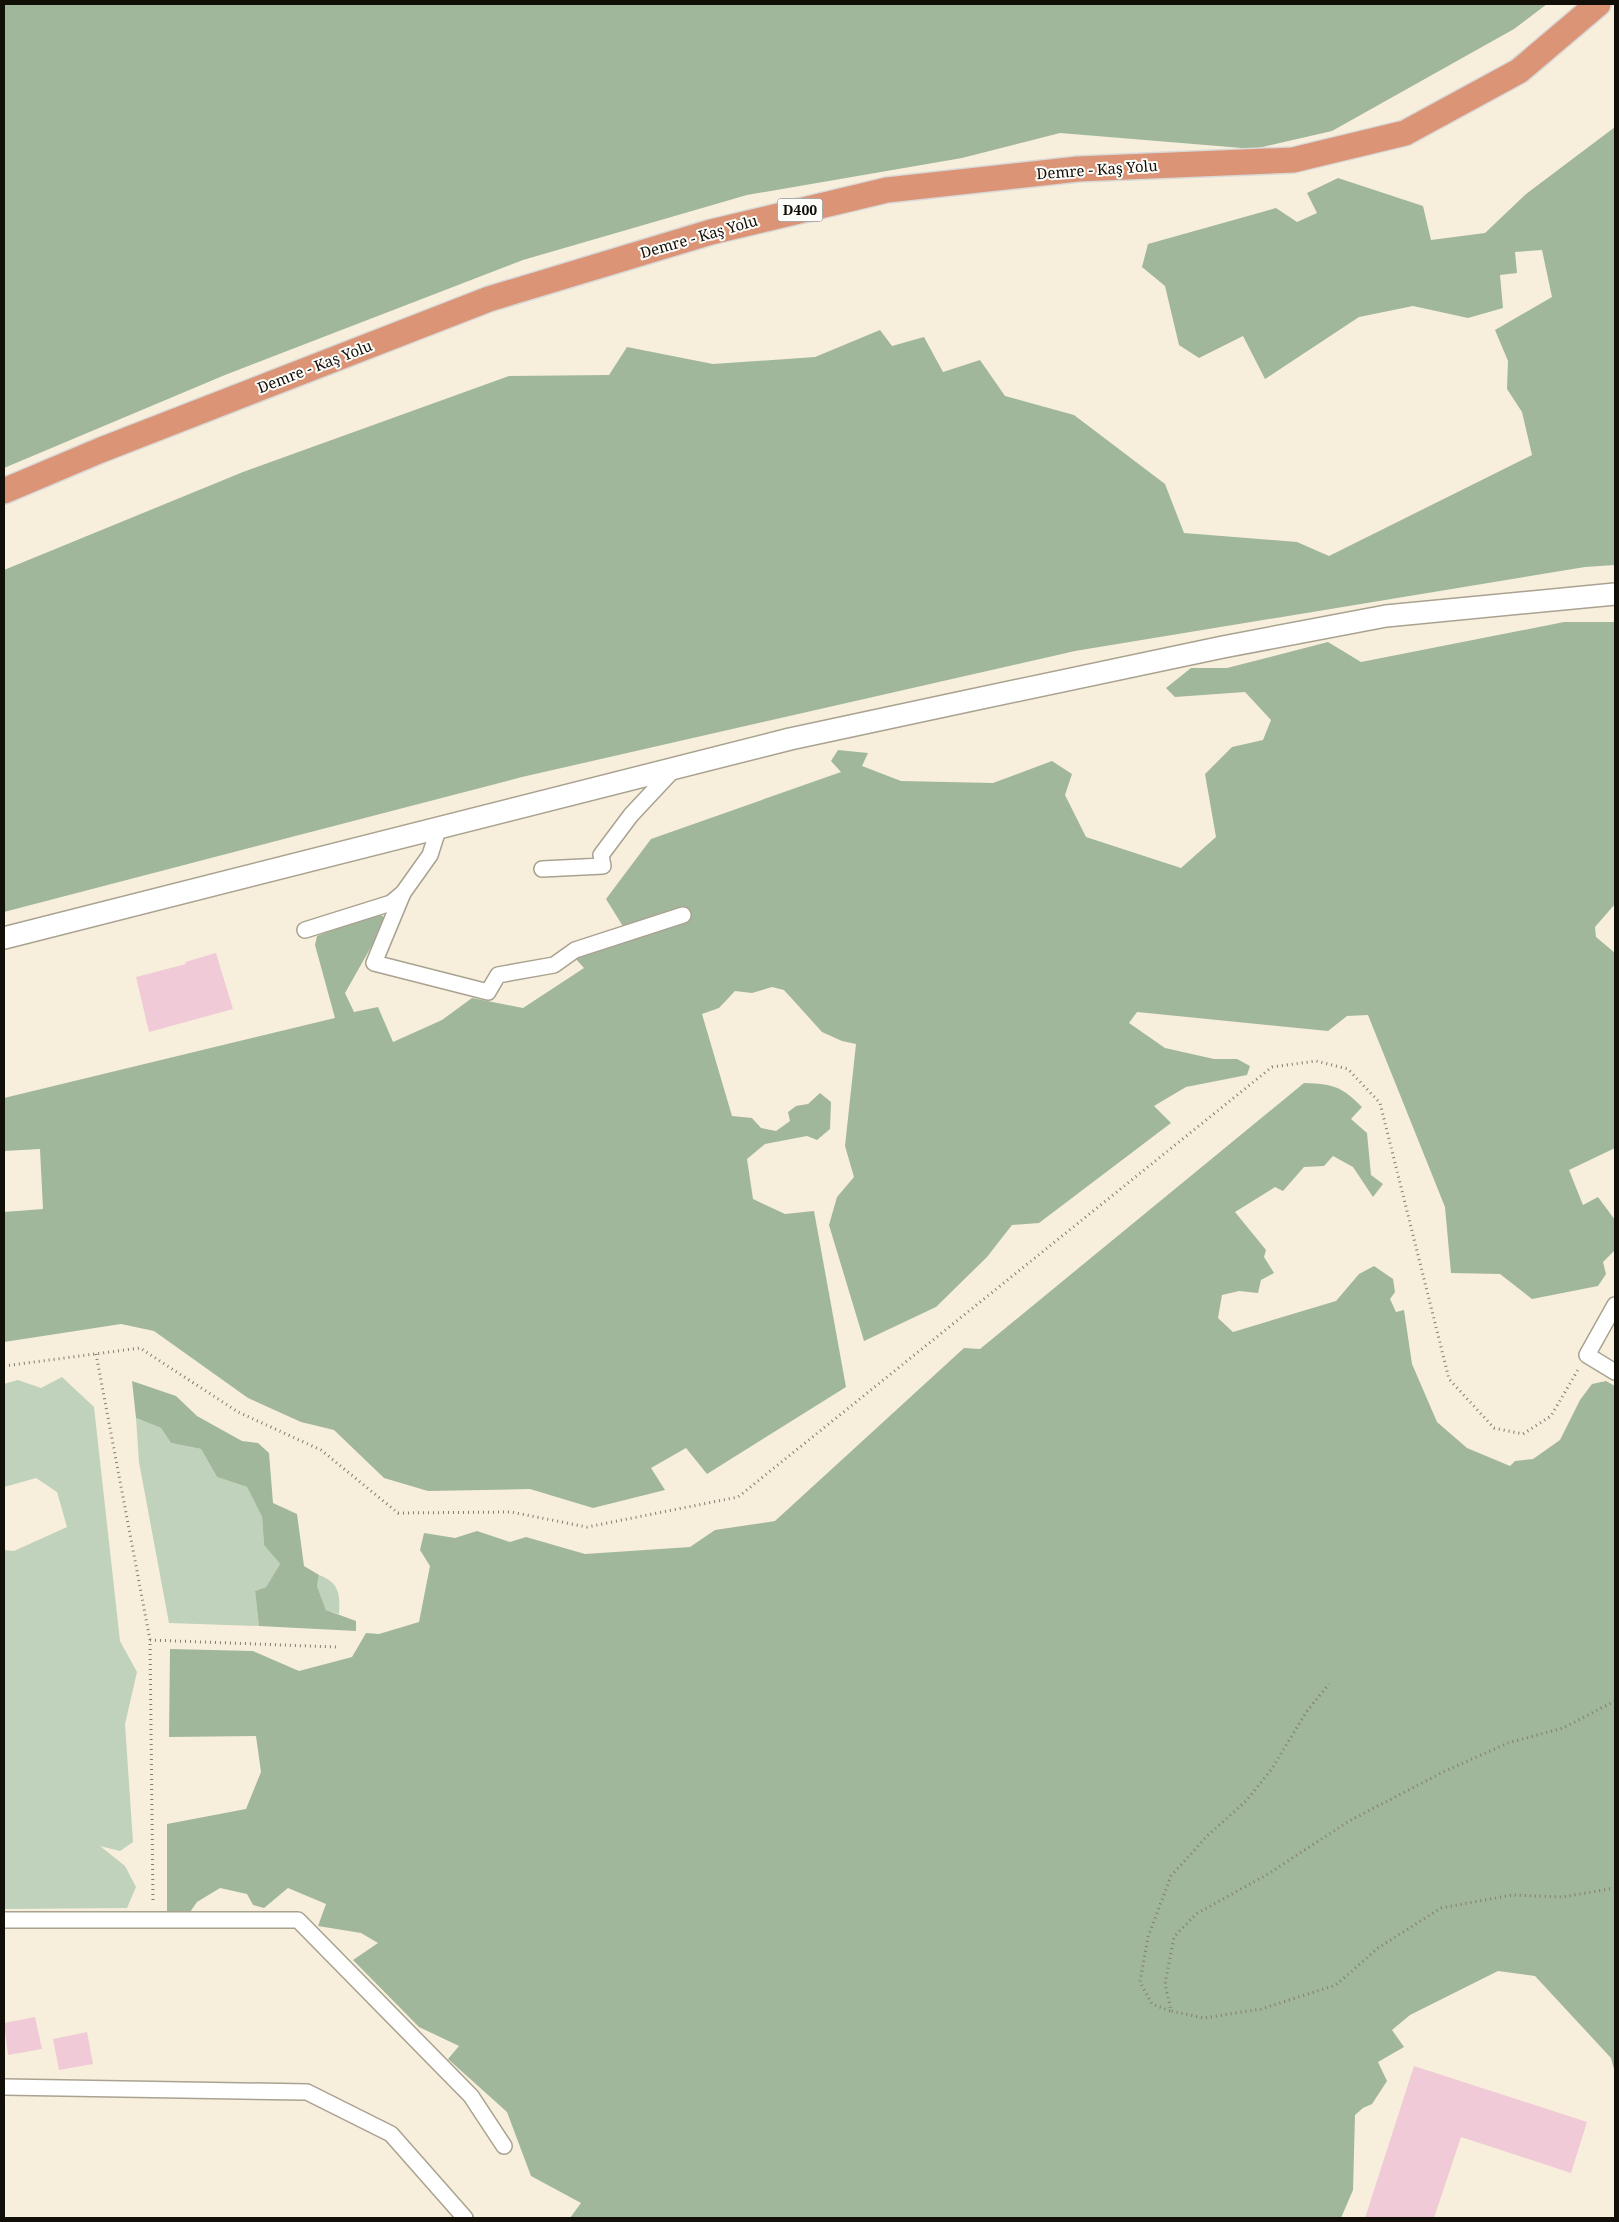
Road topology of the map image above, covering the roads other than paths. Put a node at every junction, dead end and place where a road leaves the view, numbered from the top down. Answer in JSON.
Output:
{"nodes":[{"id":1,"x":1598,"y":4,"type":"edge"},
{"id":2,"x":4,"y":491,"type":"edge"},
{"id":3,"x":1615,"y":594,"type":"edge"},
{"id":4,"x":676,"y":767,"type":"junction"},
{"id":5,"x":439,"y":827,"type":"junction"},
{"id":6,"x":542,"y":869,"type":"dead end"},
{"id":7,"x":403,"y":893,"type":"junction"},
{"id":8,"x":683,"y":915,"type":"dead end"},
{"id":9,"x":305,"y":930,"type":"dead end"},
{"id":10,"x":4,"y":938,"type":"edge"},
{"id":11,"x":1615,"y":1305,"type":"edge"},
{"id":12,"x":1615,"y":1372,"type":"edge"},
{"id":13,"x":4,"y":1920,"type":"edge"},
{"id":14,"x":4,"y":2088,"type":"edge"},
{"id":15,"x":504,"y":2146,"type":"dead end"},
{"id":16,"x":465,"y":2218,"type":"edge"}],
"edges":[{"from":1,"to":2,"type":"highway","name":"Demre - Kaş Yolu","number":"D400"},
{"from":3,"to":4,"type":"main road"},
{"from":4,"to":5,"type":"main road"},
{"from":4,"to":6,"type":"street"},
{"from":5,"to":7,"type":"street"},
{"from":5,"to":10,"type":"main road"},
{"from":7,"to":8,"type":"street"},
{"from":7,"to":9,"type":"street"},
{"from":11,"to":12,"type":"street"},
{"from":13,"to":15,"type":"street"},
{"from":14,"to":16,"type":"street"}]}
